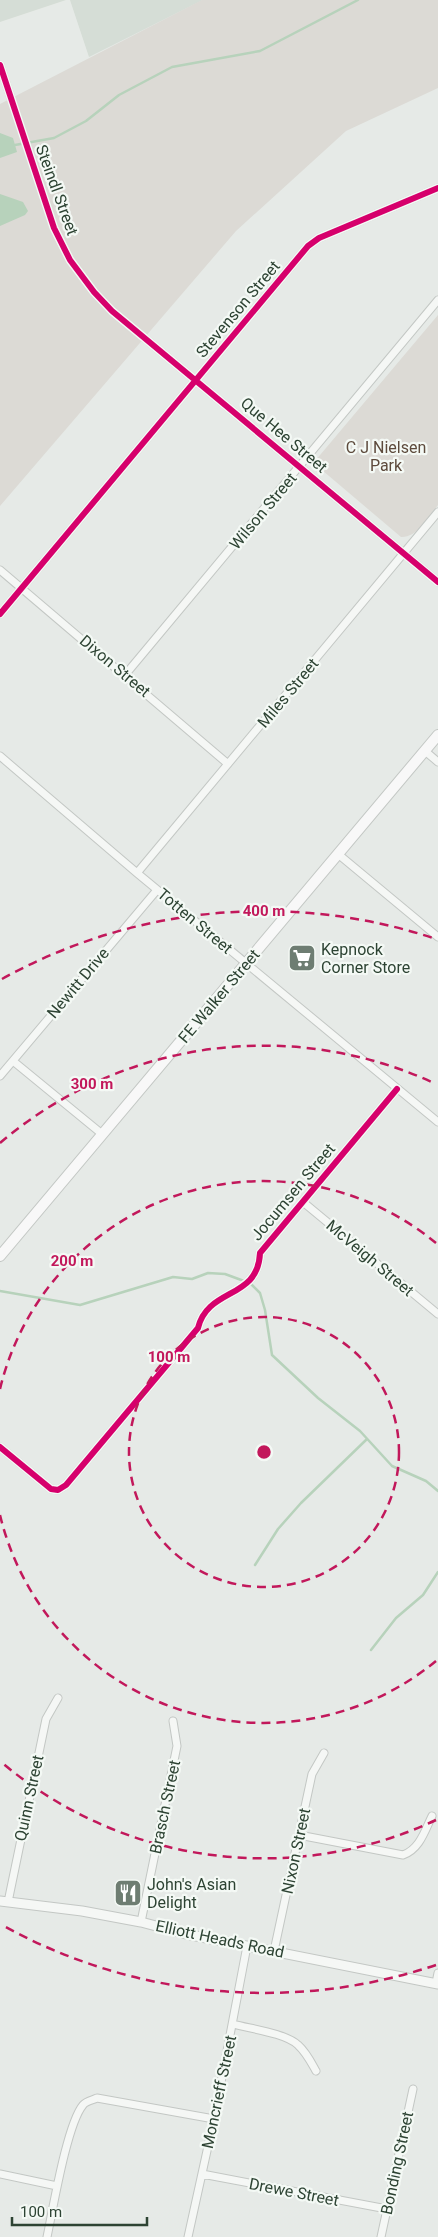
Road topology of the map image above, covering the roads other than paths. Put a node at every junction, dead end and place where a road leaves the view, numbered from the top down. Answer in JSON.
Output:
{"nodes":[{"id":1,"x":0,"y":65,"type":"edge"},
{"id":2,"x":438,"y":188,"type":"edge"},
{"id":3,"x":438,"y":300,"type":"edge"},
{"id":4,"x":112,"y":311,"type":"joint"},
{"id":5,"x":196,"y":379,"type":"junction"},
{"id":6,"x":300,"y":466,"type":"junction"},
{"id":7,"x":438,"y":512,"type":"edge"},
{"id":8,"x":404,"y":553,"type":"junction"},
{"id":9,"x":0,"y":570,"type":"edge"},
{"id":10,"x":438,"y":582,"type":"edge"},
{"id":11,"x":22,"y":588,"type":"junction"},
{"id":12,"x":0,"y":614,"type":"edge"},
{"id":13,"x":125,"y":675,"type":"junction"},
{"id":14,"x":438,"y":735,"type":"edge"},
{"id":15,"x":425,"y":751,"type":"junction"},
{"id":16,"x":0,"y":756,"type":"edge"},
{"id":17,"x":438,"y":762,"type":"edge"},
{"id":18,"x":228,"y":764,"type":"junction"},
{"id":19,"x":338,"y":854,"type":"junction"},
{"id":20,"x":137,"y":873,"type":"junction"},
{"id":21,"x":157,"y":890,"type":"junction"},
{"id":22,"x":438,"y":937,"type":"edge"},
{"id":23,"x":246,"y":963,"type":"junction"},
{"id":24,"x":13,"y":1061,"type":"junction"},
{"id":25,"x":0,"y":1076,"type":"edge"},
{"id":26,"x":397,"y":1089,"type":"junction"},
{"id":27,"x":438,"y":1122,"type":"edge"},
{"id":28,"x":102,"y":1134,"type":"junction"},
{"id":29,"x":302,"y":1202,"type":"junction"},
{"id":30,"x":0,"y":1256,"type":"edge"},
{"id":31,"x":438,"y":1314,"type":"edge"},
{"id":32,"x":0,"y":1447,"type":"edge"},
{"id":33,"x":58,"y":1698,"type":"dead end"},
{"id":34,"x":174,"y":1721,"type":"dead end"},
{"id":35,"x":324,"y":1753,"type":"dead end"},
{"id":36,"x":432,"y":1816,"type":"dead end"},
{"id":37,"x":299,"y":1835,"type":"junction"},
{"id":38,"x":4,"y":1901,"type":"edge"},
{"id":39,"x":141,"y":1922,"type":"junction"},
{"id":40,"x":247,"y":1946,"type":"junction"},
{"id":41,"x":274,"y":1951,"type":"junction"},
{"id":42,"x":438,"y":1973,"type":"edge"},
{"id":43,"x":437,"y":1984,"type":"edge"},
{"id":44,"x":233,"y":2024,"type":"junction"},
{"id":45,"x":316,"y":2071,"type":"dead end"},
{"id":46,"x":413,"y":2089,"type":"dead end"},
{"id":47,"x":214,"y":2119,"type":"junction"},
{"id":48,"x":0,"y":2174,"type":"edge"},
{"id":49,"x":202,"y":2174,"type":"junction"},
{"id":50,"x":57,"y":2186,"type":"junction"},
{"id":51,"x":387,"y":2210,"type":"junction"},
{"id":52,"x":47,"y":2237,"type":"edge"},
{"id":53,"x":188,"y":2237,"type":"edge"},
{"id":54,"x":381,"y":2237,"type":"edge"}],
"edges":[{"from":1,"to":4,"type":"street","name":"Steindl Street"},
{"from":2,"to":5,"type":"street","name":"Stevenson Street"},
{"from":3,"to":6,"type":"street","name":"Wilson Street"},
{"from":4,"to":5,"type":"street","name":"Que Hee Street"},
{"from":5,"to":6,"type":"street","name":"Que Hee Street"},
{"from":5,"to":11,"type":"street","name":"Stevenson Street"},
{"from":6,"to":8,"type":"street","name":"Que Hee Street"},
{"from":6,"to":13,"type":"street","name":"Wilson Street"},
{"from":7,"to":8,"type":"street","name":"Miles Street"},
{"from":8,"to":10,"type":"street","name":"Que Hee Street"},
{"from":8,"to":18,"type":"street","name":"Miles Street"},
{"from":9,"to":11,"type":"street","name":"Dixon Street"},
{"from":11,"to":12,"type":"street","name":"Stevenson Street"},
{"from":11,"to":13,"type":"street","name":"Dixon Street"},
{"from":13,"to":18,"type":"street","name":"Dixon Street"},
{"from":14,"to":15,"type":"main road","name":"FE Walker Street"},
{"from":15,"to":17,"type":"street"},
{"from":15,"to":19,"type":"main road","name":"FE Walker Street"},
{"from":16,"to":20,"type":"street","name":"Totten Street"},
{"from":18,"to":20,"type":"street","name":"Miles Street"},
{"from":19,"to":22,"type":"street"},
{"from":19,"to":23,"type":"main road","name":"FE Walker Street"},
{"from":20,"to":21,"type":"street","name":"Totten Street"},
{"from":21,"to":23,"type":"street","name":"Totten Street"},
{"from":21,"to":24,"type":"street","name":"Newitt Drive"},
{"from":23,"to":26,"type":"street","name":"Totten Street"},
{"from":23,"to":28,"type":"main road","name":"FE Walker Street"},
{"from":24,"to":25,"type":"street","name":"Newitt Drive"},
{"from":24,"to":28,"type":"street"},
{"from":26,"to":27,"type":"street","name":"Totten Street"},
{"from":26,"to":29,"type":"street","name":"Jocumsen Street"},
{"from":28,"to":30,"type":"main road","name":"FE Walker Street"},
{"from":29,"to":31,"type":"street","name":"McVeigh Street"},
{"from":29,"to":32,"type":"street","name":"Jocumsen Street"},
{"from":33,"to":38,"type":"street","name":"Quinn Street"},
{"from":34,"to":39,"type":"street","name":"Brasch Street"},
{"from":35,"to":37,"type":"street","name":"Nixon Street"},
{"from":36,"to":37,"type":"street"},
{"from":37,"to":41,"type":"street","name":"Nixon Street"},
{"from":38,"to":39,"type":"street","name":"Elliott Heads Road"},
{"from":39,"to":40,"type":"street","name":"Elliott Heads Road"},
{"from":40,"to":41,"type":"street","name":"Elliott Heads Road"},
{"from":40,"to":44,"type":"street","name":"Moncrieff Street"},
{"from":41,"to":43,"type":"street","name":"Elliott Heads Road"},
{"from":42,"to":43,"type":"street"},
{"from":44,"to":45,"type":"street"},
{"from":44,"to":47,"type":"street","name":"Moncrieff Street"},
{"from":46,"to":51,"type":"street","name":"Bonding Street"},
{"from":47,"to":49,"type":"street","name":"Moncrieff Street"},
{"from":47,"to":50,"type":"street"},
{"from":48,"to":50,"type":"street"},
{"from":49,"to":51,"type":"street","name":"Drewe Street"},
{"from":49,"to":53,"type":"street","name":"Moncrieff Street"},
{"from":50,"to":52,"type":"street"},
{"from":51,"to":54,"type":"street","name":"Bonding Street"}]}
